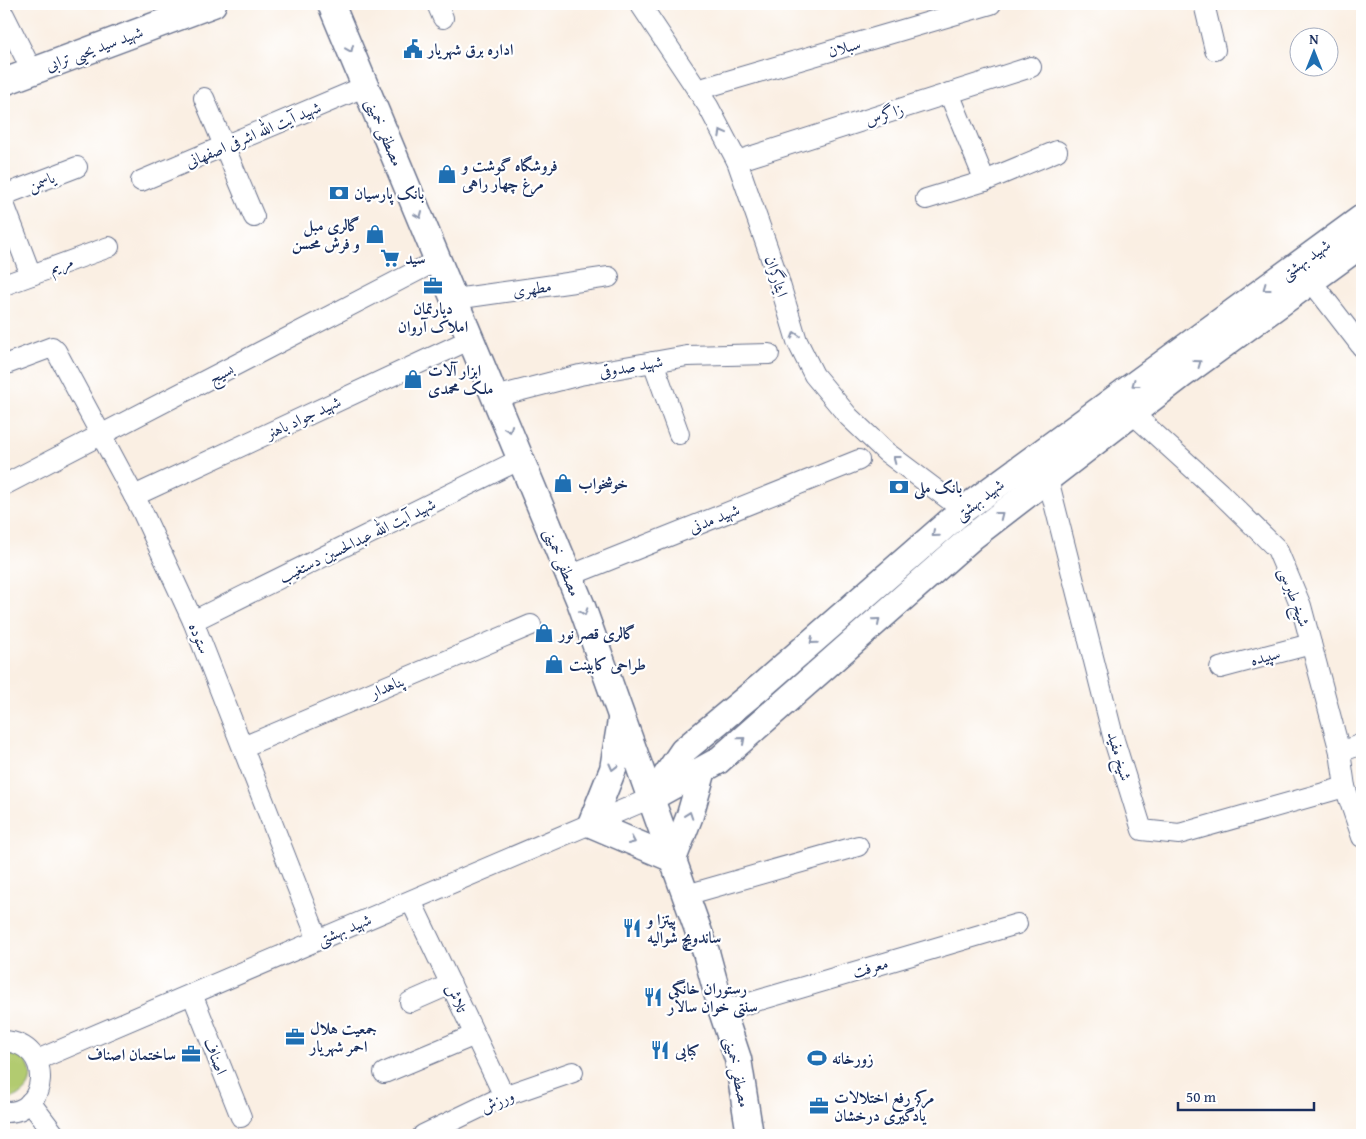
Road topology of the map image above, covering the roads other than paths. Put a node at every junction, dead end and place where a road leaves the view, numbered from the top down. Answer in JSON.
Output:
{"nodes":[{"id":1,"x":213,"y":4,"type":"edge"},
{"id":2,"x":331,"y":4,"type":"edge"},
{"id":3,"x":640,"y":4,"type":"edge"},
{"id":4,"x":991,"y":4,"type":"edge"},
{"id":5,"x":1204,"y":4,"type":"edge"},
{"id":6,"x":4,"y":15,"type":"edge"},
{"id":7,"x":1215,"y":50,"type":"dead end"},
{"id":8,"x":1031,"y":67,"type":"dead end"},
{"id":9,"x":32,"y":71,"type":"junction"},
{"id":10,"x":4,"y":82,"type":"edge"},
{"id":11,"x":366,"y":86,"type":"junction"},
{"id":12,"x":697,"y":90,"type":"junction"},
{"id":13,"x":949,"y":93,"type":"junction"},
{"id":14,"x":204,"y":98,"type":"dead end"},
{"id":15,"x":224,"y":146,"type":"junction"},
{"id":16,"x":1057,"y":152,"type":"dead end"},
{"id":17,"x":737,"y":161,"type":"junction"},
{"id":18,"x":77,"y":167,"type":"dead end"},
{"id":19,"x":141,"y":181,"type":"dead end"},
{"id":20,"x":985,"y":181,"type":"junction"},
{"id":21,"x":4,"y":195,"type":"edge"},
{"id":22,"x":926,"y":199,"type":"dead end"},
{"id":23,"x":4,"y":204,"type":"edge"},
{"id":24,"x":254,"y":217,"type":"dead end"},
{"id":25,"x":1362,"y":218,"type":"edge"},
{"id":26,"x":1362,"y":244,"type":"edge"},
{"id":27,"x":109,"y":247,"type":"dead end"},
{"id":28,"x":438,"y":260,"type":"junction"},
{"id":29,"x":31,"y":275,"type":"junction"},
{"id":30,"x":609,"y":276,"type":"dead end"},
{"id":31,"x":1311,"y":281,"type":"junction"},
{"id":32,"x":8,"y":283,"type":"edge"},
{"id":33,"x":455,"y":299,"type":"junction"},
{"id":34,"x":471,"y":339,"type":"junction"},
{"id":35,"x":1362,"y":347,"type":"edge"},
{"id":36,"x":769,"y":354,"type":"dead end"},
{"id":37,"x":653,"y":362,"type":"junction"},
{"id":38,"x":4,"y":365,"type":"edge"},
{"id":39,"x":495,"y":397,"type":"junction"},
{"id":40,"x":1132,"y":413,"type":"junction"},
{"id":41,"x":679,"y":434,"type":"dead end"},
{"id":42,"x":101,"y":435,"type":"junction"},
{"id":43,"x":521,"y":459,"type":"junction"},
{"id":44,"x":859,"y":460,"type":"dead end"},
{"id":45,"x":1048,"y":479,"type":"junction"},
{"id":46,"x":4,"y":485,"type":"edge"},
{"id":47,"x":134,"y":496,"type":"junction"},
{"id":48,"x":963,"y":510,"type":"junction"},
{"id":49,"x":569,"y":576,"type":"junction"},
{"id":50,"x":193,"y":621,"type":"junction"},
{"id":51,"x":531,"y":625,"type":"dead end"},
{"id":52,"x":1311,"y":644,"type":"junction"},
{"id":53,"x":1220,"y":668,"type":"dead end"},
{"id":54,"x":621,"y":719,"type":"junction"},
{"id":55,"x":1362,"y":744,"type":"edge"},
{"id":56,"x":243,"y":747,"type":"junction"},
{"id":57,"x":1340,"y":752,"type":"junction"},
{"id":58,"x":703,"y":770,"type":"junction"},
{"id":59,"x":1345,"y":787,"type":"junction"},
{"id":60,"x":651,"y":798,"type":"junction"},
{"id":61,"x":591,"y":824,"type":"junction"},
{"id":62,"x":1362,"y":836,"type":"edge"},
{"id":63,"x":858,"y":846,"type":"dead end"},
{"id":64,"x":673,"y":859,"type":"junction"},
{"id":65,"x":686,"y":895,"type":"junction"},
{"id":66,"x":410,"y":901,"type":"junction"},
{"id":67,"x":1017,"y":924,"type":"dead end"},
{"id":68,"x":318,"y":940,"type":"junction"},
{"id":69,"x":451,"y":984,"type":"junction"},
{"id":70,"x":192,"y":994,"type":"junction"},
{"id":71,"x":410,"y":1002,"type":"dead end"},
{"id":72,"x":722,"y":1010,"type":"junction"},
{"id":73,"x":475,"y":1035,"type":"junction"},
{"id":74,"x":4,"y":1041,"type":"edge"},
{"id":75,"x":37,"y":1060,"type":"junction"},
{"id":76,"x":573,"y":1072,"type":"dead end"},
{"id":77,"x":384,"y":1073,"type":"dead end"},
{"id":78,"x":504,"y":1096,"type":"junction"},
{"id":79,"x":30,"y":1102,"type":"junction"},
{"id":80,"x":4,"y":1112,"type":"edge"},
{"id":81,"x":241,"y":1117,"type":"dead end"},
{"id":82,"x":55,"y":1135,"type":"edge"},
{"id":83,"x":423,"y":1135,"type":"edge"},
{"id":84,"x":750,"y":1135,"type":"edge"}],
"edges":[{"from":1,"to":9,"type":"main road","name":"شهید سید یحیی ترابی"},
{"from":2,"to":11,"type":"main road","name":"مصطفی خمینی","one_way":true},
{"from":3,"to":12,"type":"street","name":"ایثارگران"},
{"from":4,"to":12,"type":"street","name":"سبلان"},
{"from":5,"to":7,"type":"street"},
{"from":6,"to":9,"type":"street"},
{"from":8,"to":13,"type":"street","name":"زاگرس"},
{"from":9,"to":10,"type":"main road","name":"شهید سید یحیی ترابی"},
{"from":11,"to":15,"type":"street","name":"شهید آیت الله اشرفی اصفهانی"},
{"from":11,"to":28,"type":"main road","name":"مصطفی خمینی","one_way":true},
{"from":17,"to":12,"type":"street","name":"ایثارگران","one_way":true},
{"from":13,"to":17,"type":"street","name":"زاگرس"},
{"from":13,"to":20,"type":"street"},
{"from":14,"to":15,"type":"street"},
{"from":15,"to":19,"type":"street","name":"شهید آیت الله اشرفی اصفهانی"},
{"from":15,"to":24,"type":"street"},
{"from":16,"to":20,"type":"street"},
{"from":48,"to":17,"type":"street","name":"ایثارگران","one_way":true},
{"from":18,"to":21,"type":"street","name":"یاسمن"},
{"from":20,"to":22,"type":"street"},
{"from":23,"to":29,"type":"street"},
{"from":25,"to":48,"type":"main road","name":"شهید بهشتی","one_way":true},
{"from":26,"to":31,"type":"main road","name":"شهید بهشتی"},
{"from":27,"to":29,"type":"street","name":"مریم"},
{"from":28,"to":33,"type":"main road","name":"مصطفی خمینی"},
{"from":28,"to":42,"type":"street","name":"بسیج"},
{"from":29,"to":32,"type":"street","name":"مریم"},
{"from":30,"to":33,"type":"street","name":"مطهری"},
{"from":31,"to":35,"type":"street"},
{"from":40,"to":31,"type":"main road","name":"شهید بهشتی","one_way":true},
{"from":33,"to":34,"type":"main road","name":"مصطفی خمینی"},
{"from":34,"to":39,"type":"main road","name":"مصطفی خمینی"},
{"from":34,"to":47,"type":"street","name":"شهید جواد باهنر"},
{"from":36,"to":37,"type":"street","name":"شهید صدوقی"},
{"from":37,"to":39,"type":"street","name":"شهید صدوقی"},
{"from":37,"to":41,"type":"street"},
{"from":38,"to":42,"type":"street","name":"ستوده"},
{"from":39,"to":43,"type":"main road","name":"مصطفی خمینی","one_way":true},
{"from":40,"to":45,"type":"main road","name":"شهید بهشتی"},
{"from":40,"to":52,"type":"street","name":"شیخ طبرسی"},
{"from":42,"to":46,"type":"street","name":"بسیج"},
{"from":42,"to":47,"type":"street","name":"ستوده"},
{"from":43,"to":49,"type":"main road","name":"مصطفی خمینی"},
{"from":43,"to":50,"type":"street","name":"شهید آیت الله عبدالحسین دستغیب"},
{"from":44,"to":49,"type":"street","name":"شهید مدنی"},
{"from":58,"to":45,"type":"main road","name":"شهید بهشتی","one_way":true},
{"from":45,"to":59,"type":"street","name":"شیخ مفید"},
{"from":47,"to":50,"type":"street","name":"ستوده"},
{"from":48,"to":60,"type":"main road","name":"شهید بهشتی","one_way":true},
{"from":49,"to":54,"type":"main road","name":"مصطفی خمینی","one_way":true},
{"from":50,"to":56,"type":"street","name":"ستوده"},
{"from":51,"to":56,"type":"street","name":"پناهدار"},
{"from":52,"to":53,"type":"street","name":"سپیده"},
{"from":52,"to":57,"type":"street","name":"شیخ طبرسی"},
{"from":54,"to":60,"type":"main road","name":"مصطفی خمینی"},
{"from":54,"to":61,"type":"main road","one_way":true},
{"from":55,"to":57,"type":"street"},
{"from":56,"to":68,"type":"street","name":"ستوده"},
{"from":57,"to":59,"type":"street","name":"شیخ طبرسی"},
{"from":58,"to":60,"type":"main road","name":"شهید بهشتی"},
{"from":64,"to":58,"type":"main road","one_way":true},
{"from":59,"to":62,"type":"street","name":"شیخ طبرسی"},
{"from":60,"to":61,"type":"street","name":"شهید بهشتی"},
{"from":60,"to":64,"type":"main road","name":"مصطفی خمینی"},
{"from":61,"to":64,"type":"main road","one_way":true},
{"from":61,"to":66,"type":"street","name":"شهید بهشتی"},
{"from":63,"to":65,"type":"street"},
{"from":64,"to":65,"type":"main road","name":"مصطفی خمینی"},
{"from":65,"to":72,"type":"main road","name":"مصطفی خمینی"},
{"from":66,"to":68,"type":"street","name":"شهید بهشتی"},
{"from":66,"to":69,"type":"street","name":"تلاش"},
{"from":67,"to":72,"type":"street","name":"معرفت"},
{"from":68,"to":70,"type":"street","name":"شهید بهشتی"},
{"from":69,"to":71,"type":"street"},
{"from":69,"to":73,"type":"street","name":"تلاش"},
{"from":70,"to":75,"type":"street","name":"شهید بهشتی"},
{"from":70,"to":81,"type":"street","name":"اصناف"},
{"from":72,"to":84,"type":"main road","name":"مصطفی خمینی"},
{"from":73,"to":77,"type":"street"},
{"from":73,"to":78,"type":"street","name":"تلاش"},
{"from":74,"to":75,"type":"street"},
{"from":75,"to":79,"type":"street"},
{"from":76,"to":78,"type":"street","name":"ورزش"},
{"from":78,"to":83,"type":"street","name":"ورزش"},
{"from":79,"to":80,"type":"street"},
{"from":79,"to":82,"type":"street"}]}
